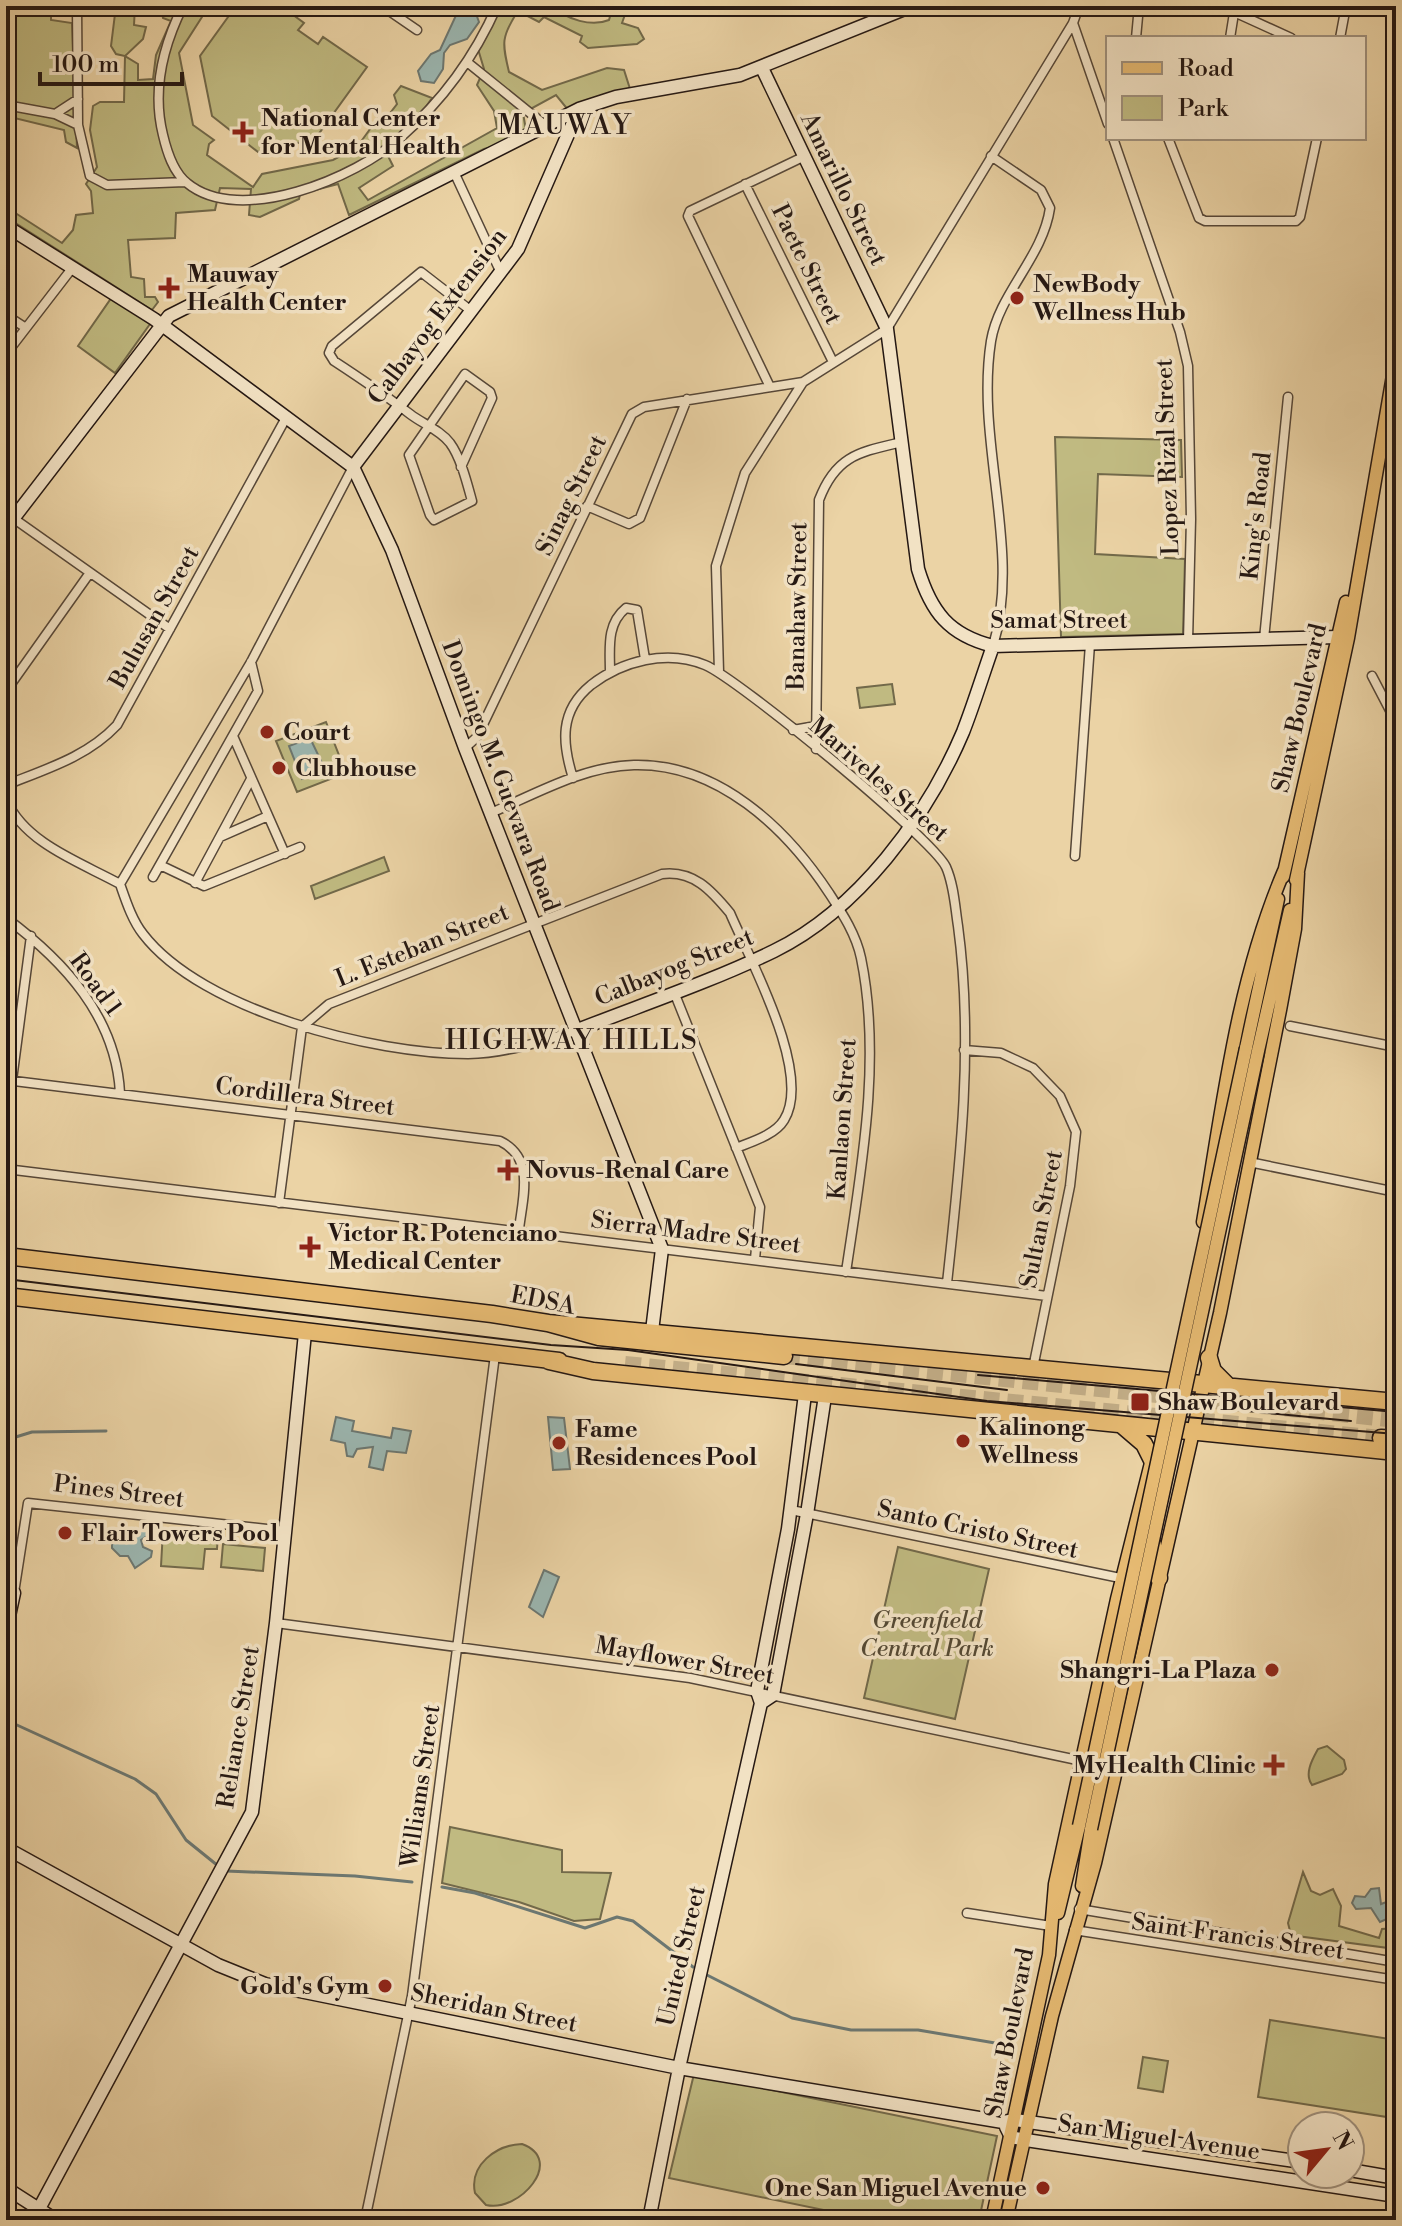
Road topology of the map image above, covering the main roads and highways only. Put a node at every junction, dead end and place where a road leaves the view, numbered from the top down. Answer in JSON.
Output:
{"nodes":[{"id":1,"x":1396,"y":358,"type":"edge"},
{"id":2,"x":1392,"y":411,"type":"edge"},
{"id":3,"x":1359,"y":556,"type":"junction"},
{"id":4,"x":1291,"y":872,"type":"junction"},
{"id":5,"x":1253,"y":1147,"type":"junction"},
{"id":6,"x":1226,"y":1153,"type":"junction"},
{"id":7,"x":1249,"y":1162,"type":"junction"},
{"id":8,"x":6,"y":1256,"type":"edge"},
{"id":9,"x":1202,"y":1266,"type":"junction"},
{"id":10,"x":1228,"y":1272,"type":"junction"},
{"id":11,"x":6,"y":1296,"type":"edge"},
{"id":12,"x":548,"y":1323,"type":"junction"},
{"id":13,"x":784,"y":1356,"type":"tunnel mouth"},
{"id":14,"x":1209,"y":1358,"type":"junction"},
{"id":15,"x":549,"y":1361,"type":"junction"},
{"id":16,"x":625,"y":1364,"type":"tunnel mouth"},
{"id":17,"x":1177,"y":1380,"type":"junction"},
{"id":18,"x":1202,"y":1383,"type":"junction"},
{"id":19,"x":1227,"y":1385,"type":"junction"},
{"id":20,"x":1396,"y":1402,"type":"edge"},
{"id":21,"x":1118,"y":1424,"type":"junction"},
{"id":22,"x":1175,"y":1429,"type":"junction"},
{"id":23,"x":1396,"y":1452,"type":"edge"},
{"id":24,"x":1152,"y":1460,"type":"junction"},
{"id":25,"x":1158,"y":1582,"type":"joint"},
{"id":26,"x":1117,"y":1599,"type":"junction"},
{"id":27,"x":1152,"y":1606,"type":"junction"},
{"id":28,"x":1085,"y":1828,"type":"junction"},
{"id":29,"x":1079,"y":1909,"type":"junction"},
{"id":30,"x":1049,"y":1955,"type":"junction"},
{"id":31,"x":992,"y":2220,"type":"edge"},
{"id":32,"x":1006,"y":2220,"type":"edge"}],
"edges":[{"from":1,"to":2,"type":"main road","name":"Shaw Boulevard"},
{"from":2,"to":3,"type":"main road","name":"Shaw Boulevard"},
{"from":3,"to":4,"type":"main road","name":"Shaw Boulevard"},
{"from":3,"to":4,"type":"main road","name":"Shaw Boulevard"},
{"from":4,"to":5,"type":"main road","name":"Shaw Boulevard"},
{"from":4,"to":6,"type":"main road","name":"Shaw Boulevard"},
{"from":4,"to":28,"type":"main road","name":"Shaw Boulevard","bridge":true},
{"from":5,"to":6,"type":"main road"},
{"from":5,"to":7,"type":"main road","name":"Shaw Boulevard"},
{"from":6,"to":7,"type":"main road"},
{"from":6,"to":9,"type":"highway"},
{"from":7,"to":10,"type":"main road","name":"Shaw Boulevard"},
{"from":8,"to":12,"type":"highway","name":"EDSA"},
{"from":9,"to":10,"type":"main road"},
{"from":9,"to":17,"type":"highway"},
{"from":10,"to":14,"type":"main road","name":"Shaw Boulevard"},
{"from":11,"to":15,"type":"highway"},
{"from":12,"to":13,"type":"highway","name":"EDSA"},
{"from":12,"to":17,"type":"highway"},
{"from":14,"to":18,"type":"main road","name":"Shaw Boulevard"},
{"from":14,"to":19,"type":"highway"},
{"from":15,"to":16,"type":"highway"},
{"from":15,"to":21,"type":"highway"},
{"from":17,"to":18,"type":"highway"},
{"from":17,"to":22,"type":"highway"},
{"from":18,"to":19,"type":"highway"},
{"from":18,"to":22,"type":"main road","name":"Shaw Boulevard"},
{"from":19,"to":20,"type":"highway"},
{"from":21,"to":22,"type":"highway"},
{"from":21,"to":24,"type":"highway"},
{"from":22,"to":23,"type":"highway"},
{"from":22,"to":24,"type":"main road","name":"Shaw Boulevard"},
{"from":22,"to":25,"type":"highway"},
{"from":24,"to":26,"type":"main road","name":"Shaw Boulevard"},
{"from":25,"to":27,"type":"main road","name":"Shaw Boulevard"},
{"from":26,"to":27,"type":"main road"},
{"from":26,"to":30,"type":"main road","name":"Shaw Boulevard"},
{"from":27,"to":29,"type":"main road","name":"Shaw Boulevard"},
{"from":28,"to":29,"type":"main road"},
{"from":28,"to":30,"type":"main road"},
{"from":29,"to":32,"type":"main road","name":"Shaw Boulevard"},
{"from":30,"to":31,"type":"main road","name":"Shaw Boulevard"}]}
